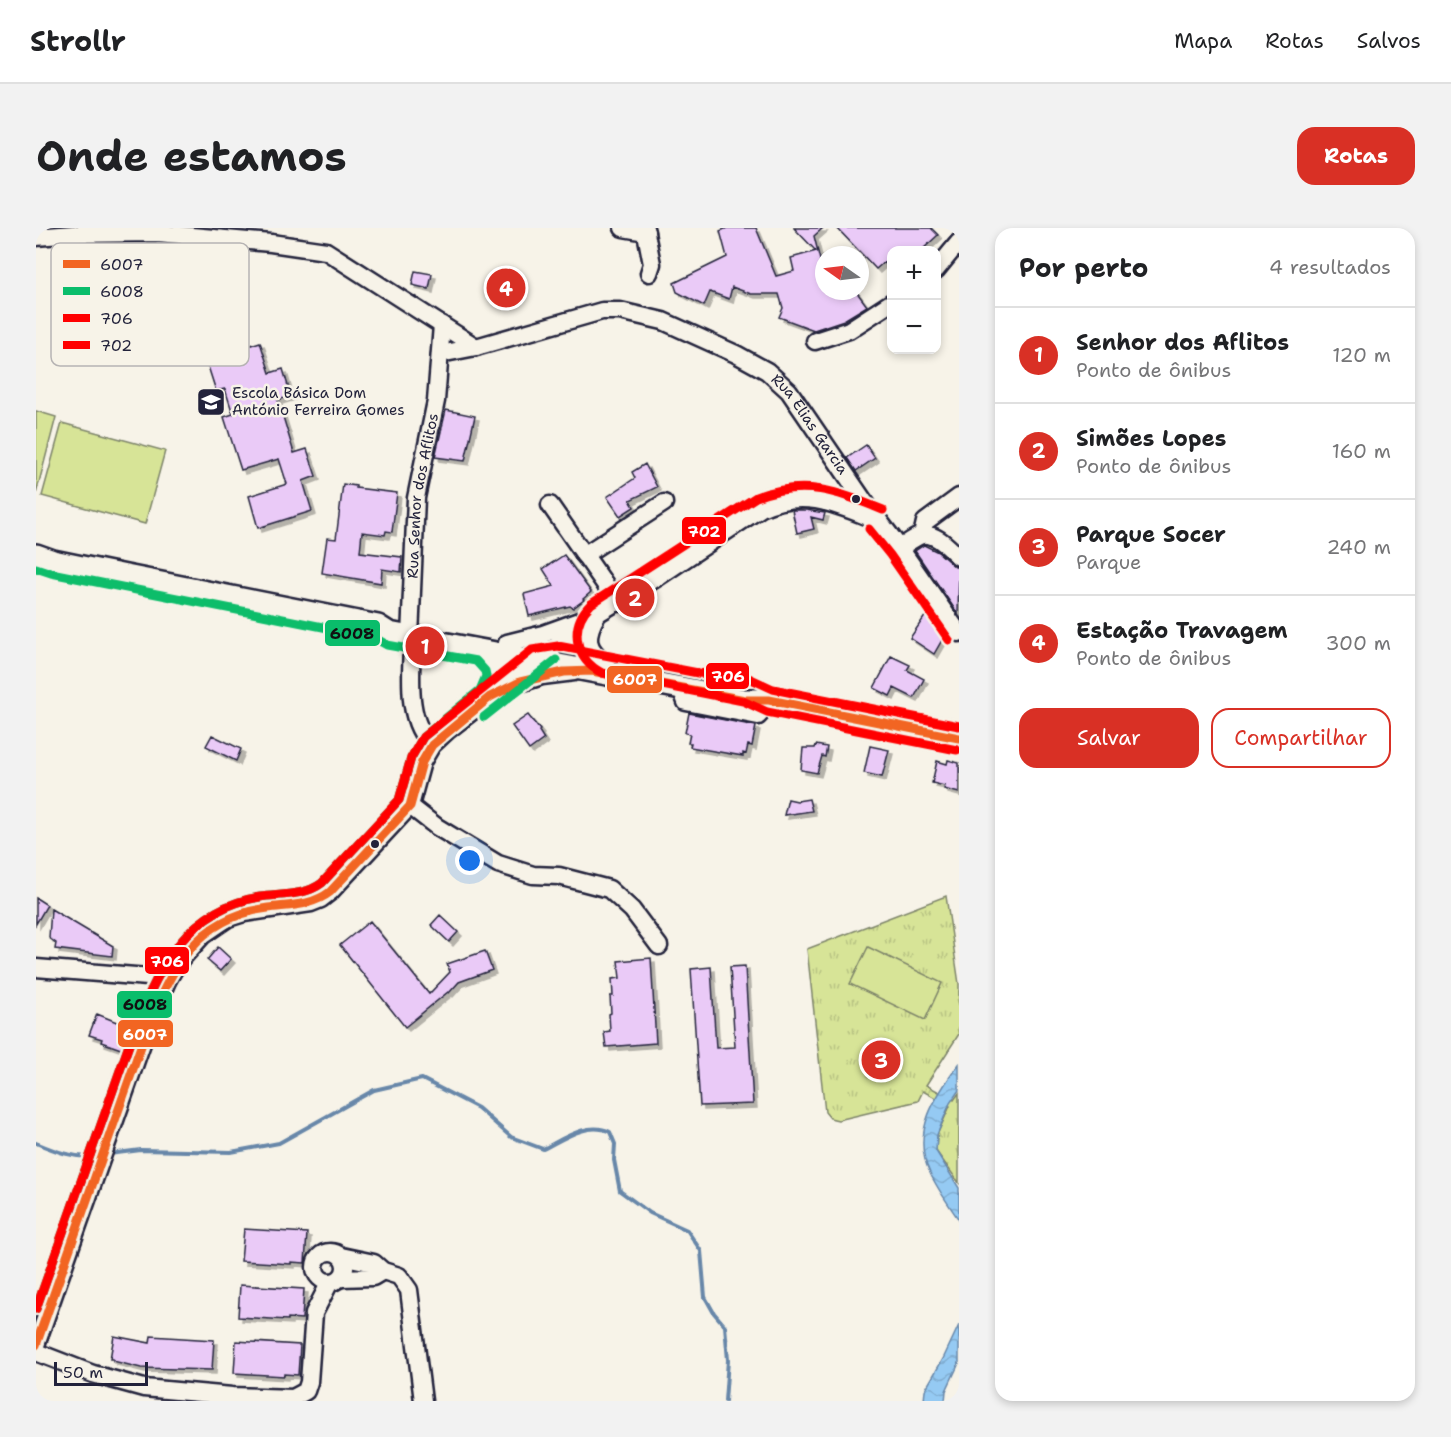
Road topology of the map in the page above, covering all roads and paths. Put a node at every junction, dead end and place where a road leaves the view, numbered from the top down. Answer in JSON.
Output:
{"nodes":[{"id":1,"x":623,"y":228,"type":"edge"},
{"id":2,"x":645,"y":230,"type":"edge"},
{"id":3,"x":36,"y":237,"type":"edge"},
{"id":4,"x":959,"y":242,"type":"edge"},
{"id":5,"x":941,"y":264,"type":"edge"},
{"id":6,"x":649,"y":273,"type":"dead end"},
{"id":7,"x":887,"y":305,"type":"edge"},
{"id":8,"x":442,"y":325,"type":"junction"},
{"id":9,"x":815,"y":341,"type":"dead end"},
{"id":10,"x":476,"y":347,"type":"junction"},
{"id":11,"x":440,"y":354,"type":"junction"},
{"id":12,"x":855,"y":487,"type":"junction"},
{"id":13,"x":959,"y":497,"type":"edge"},
{"id":14,"x":664,"y":503,"type":"dead end"},
{"id":15,"x":836,"y":504,"type":"junction"},
{"id":16,"x":550,"y":505,"type":"dead end"},
{"id":17,"x":878,"y":521,"type":"junction"},
{"id":18,"x":922,"y":535,"type":"junction"},
{"id":19,"x":900,"y":548,"type":"junction"},
{"id":20,"x":36,"y":555,"type":"edge"},
{"id":21,"x":584,"y":555,"type":"junction"},
{"id":22,"x":959,"y":557,"type":"edge"},
{"id":23,"x":618,"y":603,"type":"junction"},
{"id":24,"x":597,"y":615,"type":"junction"},
{"id":25,"x":959,"y":633,"type":"edge"},
{"id":26,"x":411,"y":636,"type":"junction"},
{"id":27,"x":480,"y":650,"type":"junction"},
{"id":28,"x":539,"y":655,"type":"junction"},
{"id":29,"x":599,"y":667,"type":"junction"},
{"id":30,"x":747,"y":690,"type":"junction"},
{"id":31,"x":490,"y":698,"type":"junction"},
{"id":32,"x":771,"y":700,"type":"junction"},
{"id":33,"x":959,"y":738,"type":"edge"},
{"id":34,"x":432,"y":745,"type":"junction"},
{"id":35,"x":410,"y":806,"type":"junction"},
{"id":36,"x":659,"y":946,"type":"dead end"},
{"id":37,"x":36,"y":968,"type":"edge"},
{"id":38,"x":167,"y":981,"type":"junction"},
{"id":39,"x":341,"y":1256,"type":"junction"},
{"id":40,"x":315,"y":1266,"type":"junction"},
{"id":41,"x":384,"y":1271,"type":"junction"},
{"id":42,"x":335,"y":1280,"type":"junction"},
{"id":43,"x":314,"y":1313,"type":"junction"},
{"id":44,"x":36,"y":1345,"type":"edge"},
{"id":45,"x":36,"y":1352,"type":"edge"},
{"id":46,"x":309,"y":1396,"type":"edge"},
{"id":47,"x":232,"y":1399,"type":"edge"},
{"id":48,"x":423,"y":1399,"type":"edge"}],
"edges":[{"from":1,"to":2,"type":"street"},
{"from":2,"to":6,"type":"street"},
{"from":3,"to":8,"type":"street"},
{"from":4,"to":5,"type":"street"},
{"from":7,"to":9,"type":"street"},
{"from":8,"to":10,"type":"street"},
{"from":8,"to":11,"type":"street","name":"Rua Senhor dos Aflitos"},
{"from":10,"to":11,"type":"street"},
{"from":10,"to":12,"type":"street","name":"Rua Elias Garcia"},
{"from":11,"to":26,"type":"street","name":"Rua Senhor dos Aflitos"},
{"from":12,"to":15,"type":"street"},
{"from":12,"to":17,"type":"street","name":"Rua Elias Garcia"},
{"from":13,"to":18,"type":"street"},
{"from":14,"to":21,"type":"street"},
{"from":15,"to":17,"type":"street"},
{"from":15,"to":23,"type":"street"},
{"from":16,"to":21,"type":"street"},
{"from":17,"to":19,"type":"street","name":"Rua Elias Garcia"},
{"from":18,"to":19,"type":"street"},
{"from":18,"to":22,"type":"street"},
{"from":19,"to":25,"type":"street","name":"Rua Elias Garcia"},
{"from":20,"to":26,"type":"main road"},
{"from":21,"to":23,"type":"street"},
{"from":23,"to":24,"type":"street"},
{"from":24,"to":28,"type":"street"},
{"from":24,"to":28,"type":"street"},
{"from":24,"to":29,"type":"street"},
{"from":26,"to":27,"type":"main road"},
{"from":26,"to":28,"type":"main road"},
{"from":26,"to":34,"type":"street","name":"Rua Senhor dos Aflitos"},
{"from":27,"to":28,"type":"main road"},
{"from":27,"to":31,"type":"street"},
{"from":28,"to":29,"type":"main road"},
{"from":28,"to":30,"type":"street"},
{"from":28,"to":31,"type":"street"},
{"from":29,"to":30,"type":"main road"},
{"from":29,"to":31,"type":"street"},
{"from":29,"to":32,"type":"main road"},
{"from":30,"to":32,"type":"main road"},
{"from":31,"to":34,"type":"street"},
{"from":32,"to":33,"type":"main road"},
{"from":34,"to":35,"type":"street"},
{"from":35,"to":36,"type":"street"},
{"from":35,"to":38,"type":"street"},
{"from":37,"to":38,"type":"street"},
{"from":38,"to":44,"type":"street"},
{"from":39,"to":40,"type":"street"},
{"from":39,"to":41,"type":"street"},
{"from":39,"to":42,"type":"street"},
{"from":40,"to":42,"type":"street"},
{"from":40,"to":43,"type":"street"},
{"from":41,"to":42,"type":"street"},
{"from":41,"to":48,"type":"street"},
{"from":42,"to":43,"type":"street"},
{"from":43,"to":46,"type":"street"},
{"from":45,"to":47,"type":"street"},
{"from":46,"to":47,"type":"street"}]}
